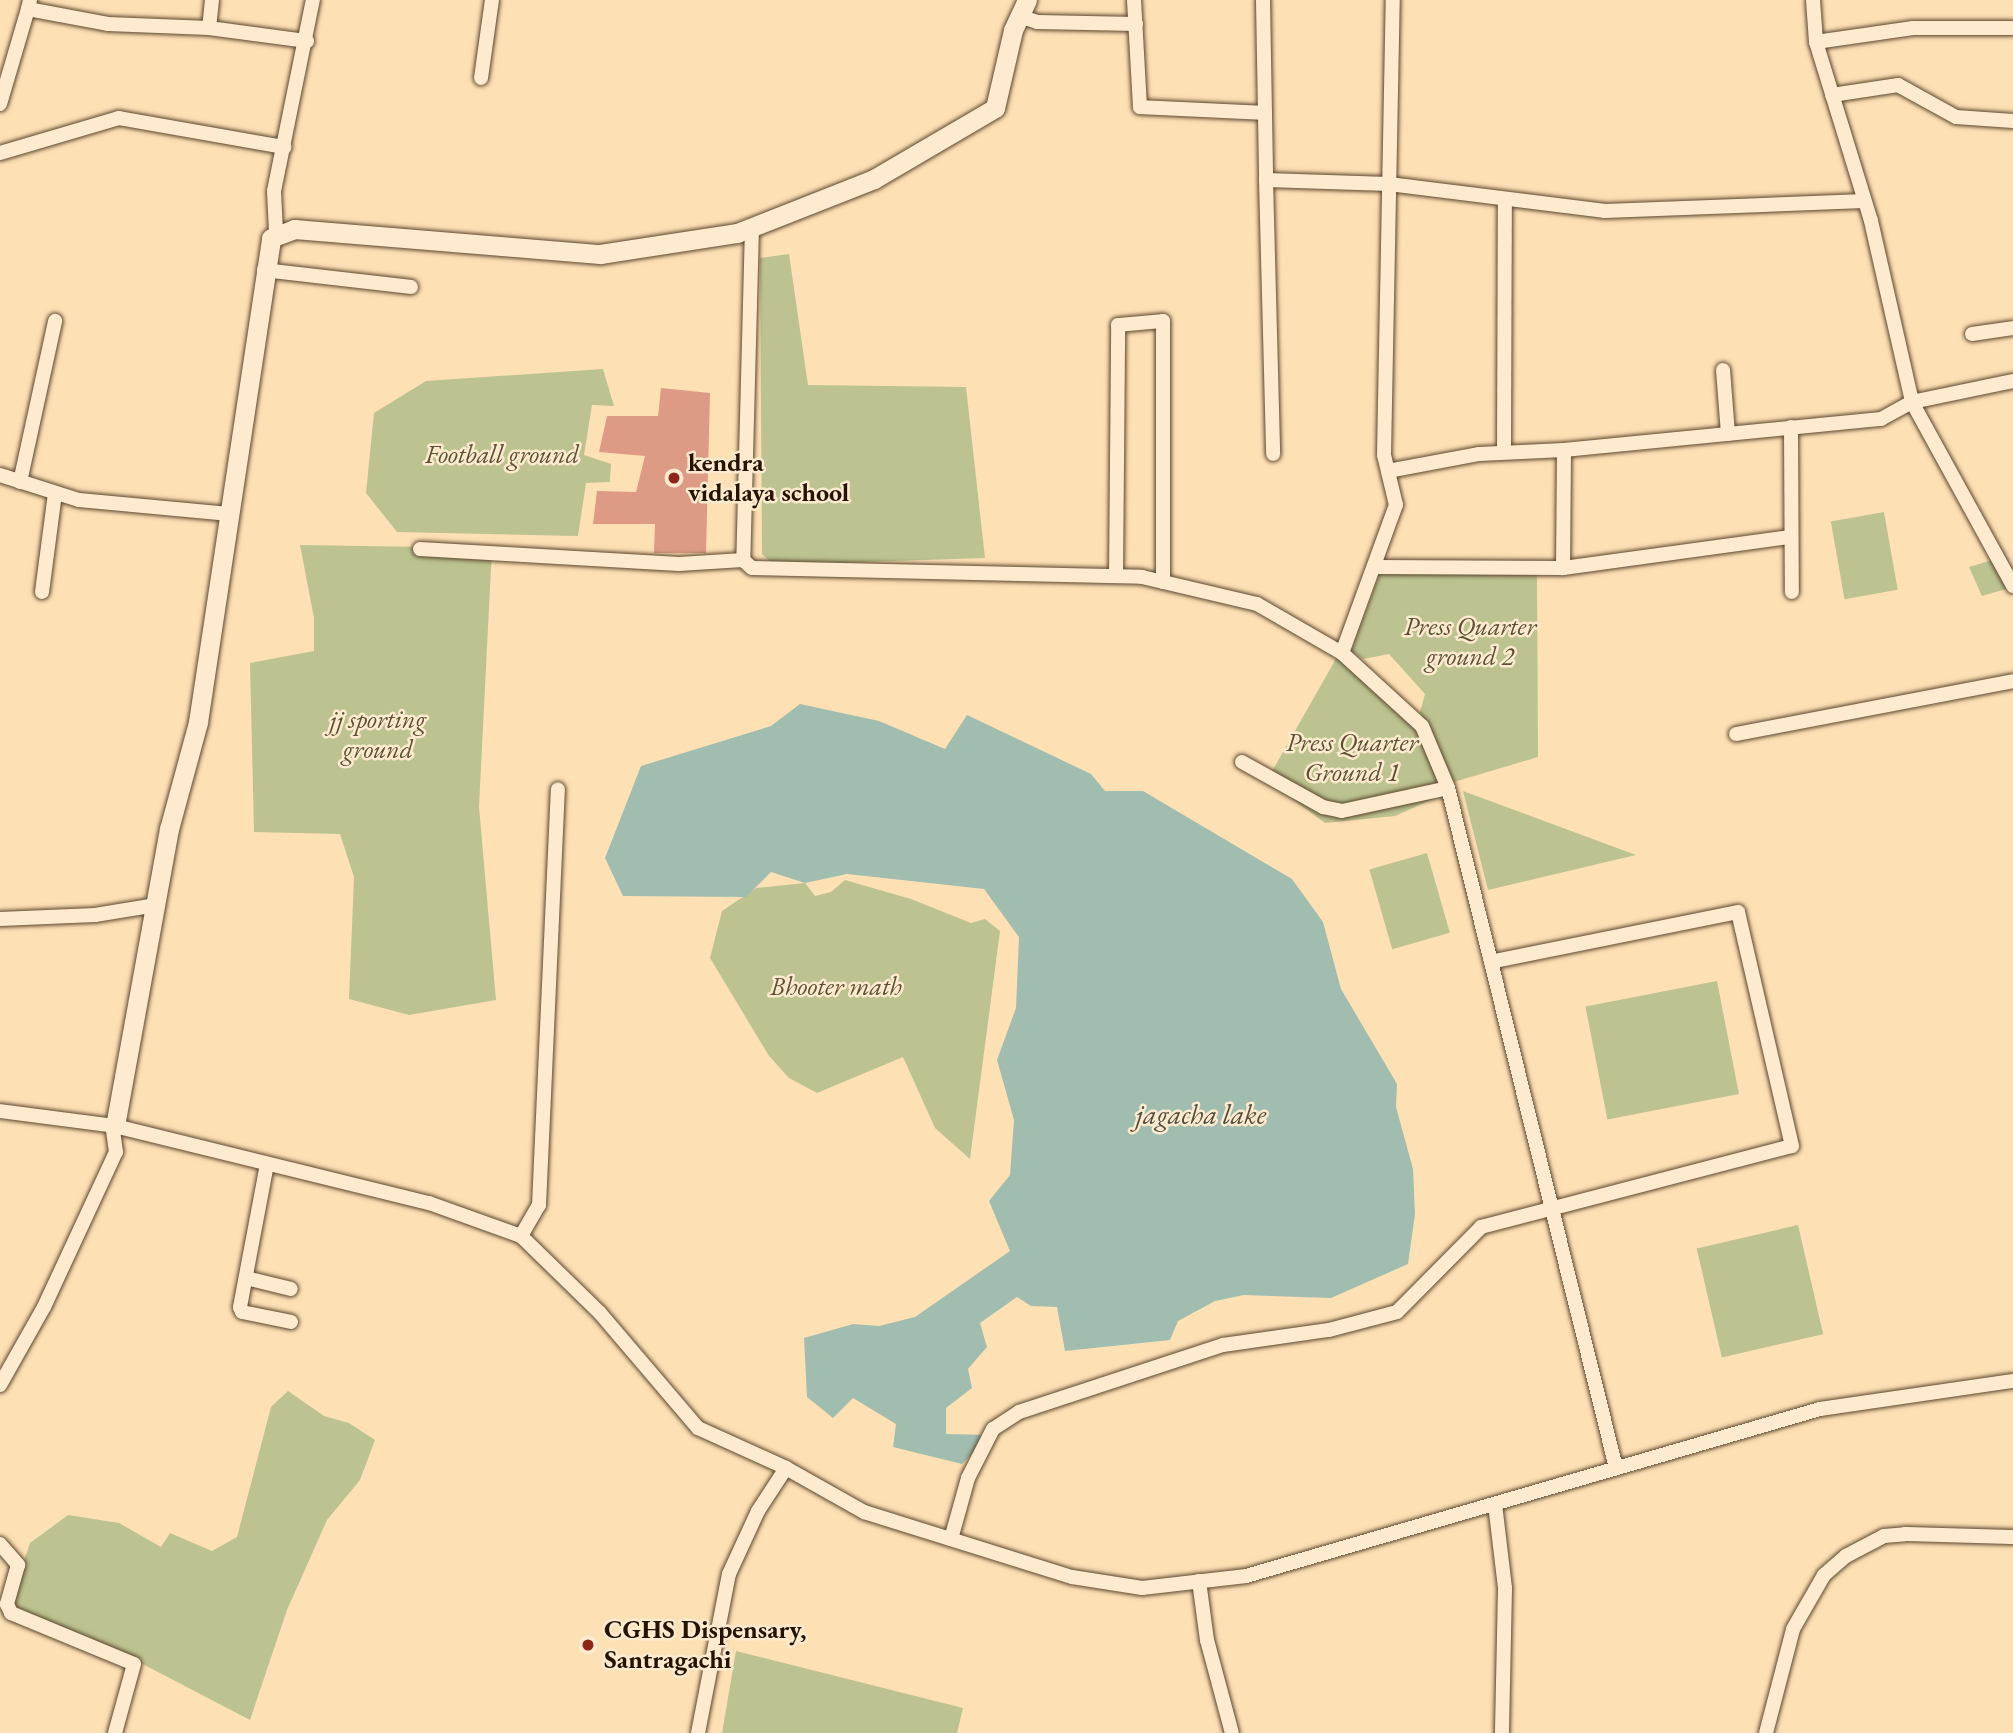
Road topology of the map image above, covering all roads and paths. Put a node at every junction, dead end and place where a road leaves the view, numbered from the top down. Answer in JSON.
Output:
{"nodes":[{"id":1,"x":212,"y":0,"type":"edge"},
{"id":2,"x":313,"y":0,"type":"edge"},
{"id":3,"x":492,"y":0,"type":"edge"},
{"id":4,"x":1134,"y":0,"type":"edge"},
{"id":5,"x":1263,"y":0,"type":"edge"},
{"id":6,"x":1393,"y":0,"type":"edge"},
{"id":7,"x":1813,"y":0,"type":"edge"},
{"id":8,"x":29,"y":4,"type":"edge"},
{"id":9,"x":1023,"y":8,"type":"edge"},
{"id":10,"x":1136,"y":24,"type":"junction"},
{"id":11,"x":209,"y":28,"type":"junction"},
{"id":12,"x":2013,"y":28,"type":"edge"},
{"id":13,"x":307,"y":41,"type":"junction"},
{"id":14,"x":1816,"y":42,"type":"junction"},
{"id":15,"x":5,"y":51,"type":"edge"},
{"id":16,"x":481,"y":78,"type":"dead end"},
{"id":17,"x":1832,"y":95,"type":"junction"},
{"id":18,"x":0,"y":104,"type":"edge"},
{"id":19,"x":1265,"y":113,"type":"junction"},
{"id":20,"x":2013,"y":121,"type":"edge"},
{"id":21,"x":284,"y":147,"type":"junction"},
{"id":22,"x":0,"y":153,"type":"edge"},
{"id":23,"x":1266,"y":180,"type":"junction"},
{"id":24,"x":1389,"y":184,"type":"junction"},
{"id":25,"x":1506,"y":199,"type":"junction"},
{"id":26,"x":1864,"y":201,"type":"junction"},
{"id":27,"x":752,"y":227,"type":"junction"},
{"id":28,"x":276,"y":232,"type":"junction"},
{"id":29,"x":264,"y":271,"type":"junction"},
{"id":30,"x":411,"y":287,"type":"dead end"},
{"id":31,"x":55,"y":321,"type":"dead end"},
{"id":32,"x":2013,"y":328,"type":"edge"},
{"id":33,"x":1972,"y":334,"type":"dead end"},
{"id":34,"x":1723,"y":370,"type":"dead end"},
{"id":35,"x":2013,"y":382,"type":"edge"},
{"id":36,"x":1912,"y":402,"type":"junction"},
{"id":37,"x":1791,"y":427,"type":"junction"},
{"id":38,"x":1728,"y":433,"type":"junction"},
{"id":39,"x":1564,"y":450,"type":"junction"},
{"id":40,"x":1504,"y":452,"type":"junction"},
{"id":41,"x":1273,"y":454,"type":"dead end"},
{"id":42,"x":1388,"y":471,"type":"junction"},
{"id":43,"x":0,"y":475,"type":"edge"},
{"id":44,"x":20,"y":482,"type":"junction"},
{"id":45,"x":55,"y":493,"type":"junction"},
{"id":46,"x":229,"y":514,"type":"junction"},
{"id":47,"x":1789,"y":537,"type":"junction"},
{"id":48,"x":420,"y":549,"type":"dead end"},
{"id":49,"x":743,"y":560,"type":"junction"},
{"id":50,"x":1374,"y":567,"type":"junction"},
{"id":51,"x":1563,"y":568,"type":"junction"},
{"id":52,"x":1116,"y":576,"type":"junction"},
{"id":53,"x":1163,"y":582,"type":"junction"},
{"id":54,"x":2013,"y":586,"type":"edge"},
{"id":55,"x":42,"y":592,"type":"dead end"},
{"id":56,"x":1792,"y":592,"type":"dead end"},
{"id":57,"x":1342,"y":653,"type":"junction"},
{"id":58,"x":2013,"y":681,"type":"edge"},
{"id":59,"x":1736,"y":734,"type":"dead end"},
{"id":60,"x":1242,"y":761,"type":"dead end"},
{"id":61,"x":1448,"y":788,"type":"junction"},
{"id":62,"x":558,"y":789,"type":"dead end"},
{"id":63,"x":156,"y":905,"type":"junction"},
{"id":64,"x":0,"y":919,"type":"edge"},
{"id":65,"x":1491,"y":962,"type":"junction"},
{"id":66,"x":0,"y":1111,"type":"edge"},
{"id":67,"x":113,"y":1126,"type":"junction"},
{"id":68,"x":267,"y":1164,"type":"junction"},
{"id":69,"x":1554,"y":1212,"type":"junction"},
{"id":70,"x":520,"y":1236,"type":"junction"},
{"id":71,"x":246,"y":1278,"type":"junction"},
{"id":72,"x":291,"y":1289,"type":"dead end"},
{"id":73,"x":291,"y":1322,"type":"dead end"},
{"id":74,"x":2013,"y":1381,"type":"edge"},
{"id":75,"x":0,"y":1385,"type":"edge"},
{"id":76,"x":786,"y":1468,"type":"junction"},
{"id":77,"x":1616,"y":1468,"type":"junction"},
{"id":78,"x":1495,"y":1504,"type":"junction"},
{"id":79,"x":2013,"y":1537,"type":"edge"},
{"id":80,"x":951,"y":1539,"type":"junction"},
{"id":81,"x":0,"y":1544,"type":"edge"},
{"id":82,"x":1199,"y":1581,"type":"junction"},
{"id":83,"x":115,"y":1733,"type":"edge"},
{"id":84,"x":698,"y":1733,"type":"edge"},
{"id":85,"x":1232,"y":1733,"type":"edge"},
{"id":86,"x":1502,"y":1733,"type":"edge"},
{"id":87,"x":1766,"y":1733,"type":"edge"}],
"edges":[{"from":1,"to":11,"type":"street"},
{"from":2,"to":13,"type":"street"},
{"from":3,"to":16,"type":"street"},
{"from":4,"to":10,"type":"street"},
{"from":5,"to":19,"type":"street"},
{"from":6,"to":24,"type":"street"},
{"from":7,"to":14,"type":"street"},
{"from":8,"to":11,"type":"street"},
{"from":8,"to":15,"type":"street"},
{"from":9,"to":10,"type":"street"},
{"from":9,"to":27,"type":"main road"},
{"from":10,"to":19,"type":"street"},
{"from":11,"to":13,"type":"street"},
{"from":12,"to":14,"type":"street"},
{"from":13,"to":21,"type":"street"},
{"from":14,"to":17,"type":"street"},
{"from":15,"to":18,"type":"street"},
{"from":17,"to":20,"type":"street"},
{"from":17,"to":26,"type":"street"},
{"from":19,"to":23,"type":"street"},
{"from":21,"to":22,"type":"street"},
{"from":21,"to":28,"type":"street"},
{"from":23,"to":24,"type":"street"},
{"from":23,"to":41,"type":"street"},
{"from":24,"to":25,"type":"street"},
{"from":24,"to":42,"type":"street"},
{"from":25,"to":26,"type":"street"},
{"from":25,"to":40,"type":"street"},
{"from":26,"to":36,"type":"street"},
{"from":27,"to":28,"type":"main road"},
{"from":27,"to":49,"type":"street"},
{"from":28,"to":29,"type":"main road"},
{"from":29,"to":30,"type":"street"},
{"from":29,"to":46,"type":"main road"},
{"from":31,"to":44,"type":"street"},
{"from":32,"to":33,"type":"street"},
{"from":34,"to":38,"type":"street"},
{"from":35,"to":36,"type":"street"},
{"from":36,"to":37,"type":"street"},
{"from":36,"to":54,"type":"street"},
{"from":37,"to":38,"type":"street"},
{"from":37,"to":47,"type":"street"},
{"from":38,"to":39,"type":"street"},
{"from":39,"to":40,"type":"street"},
{"from":39,"to":51,"type":"street"},
{"from":40,"to":42,"type":"street"},
{"from":42,"to":50,"type":"street"},
{"from":43,"to":44,"type":"street"},
{"from":44,"to":45,"type":"street"},
{"from":45,"to":46,"type":"street"},
{"from":45,"to":55,"type":"street"},
{"from":46,"to":63,"type":"main road"},
{"from":47,"to":51,"type":"street"},
{"from":47,"to":56,"type":"street"},
{"from":48,"to":49,"type":"street"},
{"from":49,"to":52,"type":"street"},
{"from":50,"to":51,"type":"street"},
{"from":50,"to":57,"type":"street"},
{"from":52,"to":53,"type":"street"},
{"from":52,"to":53,"type":"street"},
{"from":53,"to":57,"type":"street"},
{"from":57,"to":61,"type":"street"},
{"from":58,"to":59,"type":"street"},
{"from":60,"to":61,"type":"street"},
{"from":61,"to":65,"type":"street"},
{"from":62,"to":70,"type":"street"},
{"from":63,"to":64,"type":"street"},
{"from":63,"to":67,"type":"main road"},
{"from":65,"to":69,"type":"street"},
{"from":65,"to":69,"type":"street"},
{"from":66,"to":67,"type":"street"},
{"from":67,"to":68,"type":"street"},
{"from":67,"to":75,"type":"street"},
{"from":68,"to":70,"type":"street"},
{"from":68,"to":71,"type":"street"},
{"from":69,"to":77,"type":"street"},
{"from":69,"to":80,"type":"street"},
{"from":70,"to":76,"type":"street"},
{"from":71,"to":72,"type":"street"},
{"from":71,"to":73,"type":"street"},
{"from":74,"to":77,"type":"street"},
{"from":76,"to":80,"type":"street"},
{"from":76,"to":84,"type":"street"},
{"from":77,"to":78,"type":"street"},
{"from":78,"to":82,"type":"street"},
{"from":78,"to":86,"type":"street"},
{"from":79,"to":87,"type":"street"},
{"from":80,"to":82,"type":"street"},
{"from":81,"to":83,"type":"street"},
{"from":82,"to":85,"type":"street"}]}
